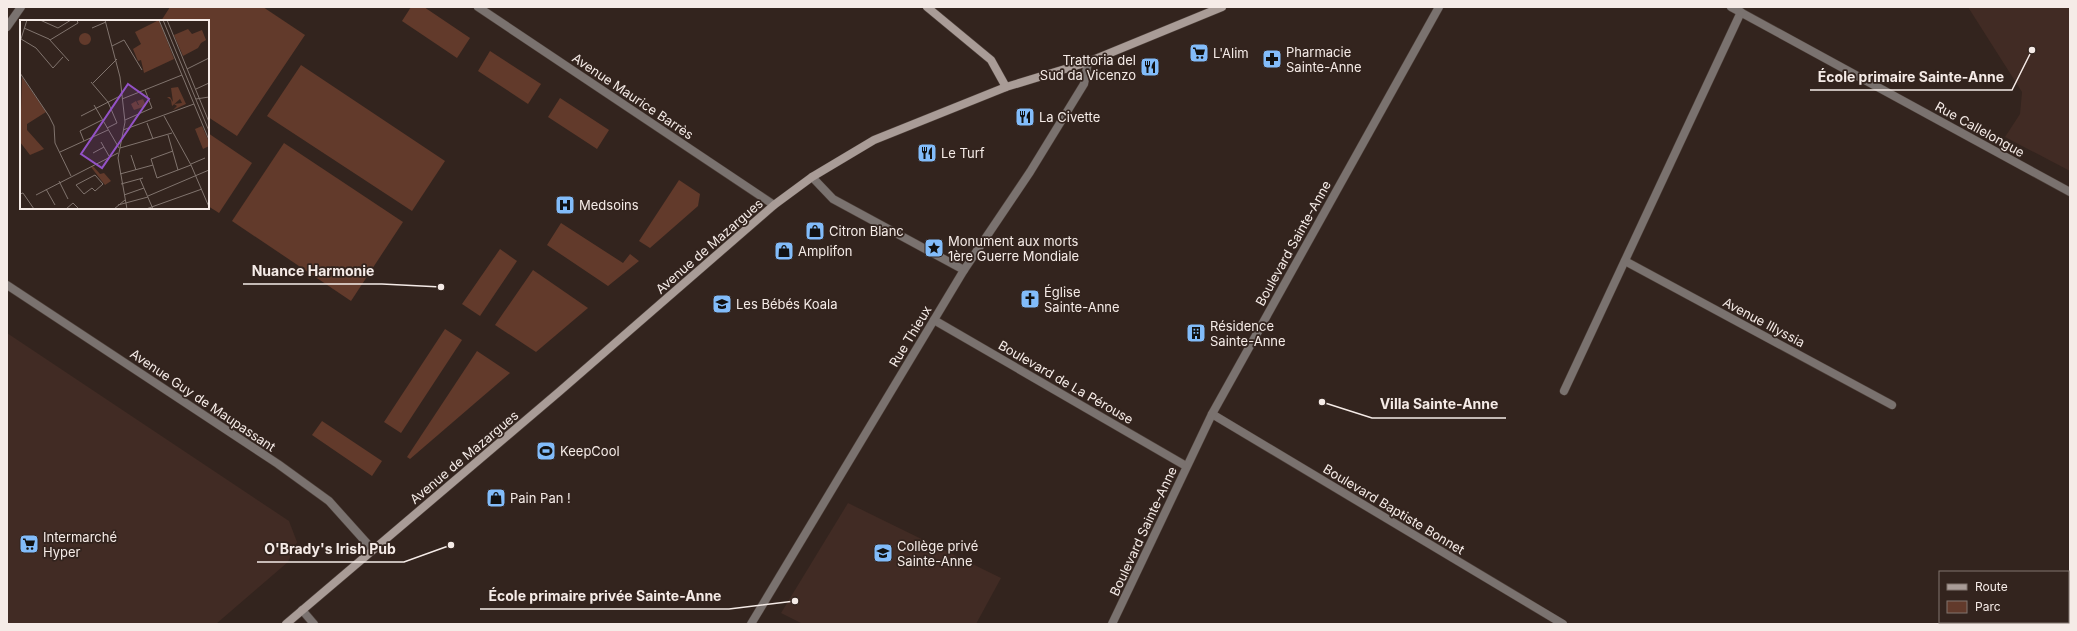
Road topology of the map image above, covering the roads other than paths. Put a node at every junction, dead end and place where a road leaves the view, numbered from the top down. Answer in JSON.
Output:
{"nodes":[{"id":1,"x":20,"y":7,"type":"edge"},
{"id":2,"x":478,"y":7,"type":"edge"},
{"id":3,"x":928,"y":7,"type":"edge"},
{"id":4,"x":1222,"y":7,"type":"edge"},
{"id":5,"x":1439,"y":7,"type":"edge"},
{"id":6,"x":1731,"y":7,"type":"edge"},
{"id":7,"x":1741,"y":12,"type":"junction"},
{"id":8,"x":7,"y":27,"type":"edge"},
{"id":9,"x":1088,"y":62,"type":"junction"},
{"id":10,"x":1006,"y":87,"type":"junction"},
{"id":11,"x":812,"y":177,"type":"junction"},
{"id":12,"x":2070,"y":192,"type":"edge"},
{"id":13,"x":774,"y":205,"type":"junction"},
{"id":14,"x":1625,"y":261,"type":"junction"},
{"id":15,"x":964,"y":270,"type":"junction"},
{"id":16,"x":7,"y":285,"type":"edge"},
{"id":17,"x":934,"y":320,"type":"junction"},
{"id":18,"x":1564,"y":391,"type":"dead end"},
{"id":19,"x":1892,"y":405,"type":"dead end"},
{"id":20,"x":1212,"y":414,"type":"junction"},
{"id":21,"x":1186,"y":466,"type":"junction"},
{"id":22,"x":373,"y":550,"type":"junction"},
{"id":23,"x":302,"y":610,"type":"junction"},
{"id":24,"x":286,"y":624,"type":"edge"},
{"id":25,"x":314,"y":624,"type":"edge"},
{"id":26,"x":750,"y":624,"type":"edge"},
{"id":27,"x":1112,"y":624,"type":"edge"},
{"id":28,"x":1564,"y":624,"type":"edge"}],
"edges":[{"from":1,"to":8,"type":"street"},
{"from":2,"to":13,"type":"street","name":"Avenue Maurice Barrès"},
{"from":3,"to":10,"type":"street"},
{"from":4,"to":9,"type":"street","name":"Avenue de Mazargues"},
{"from":5,"to":20,"type":"street","name":"Boulevard Sainte-Anne"},
{"from":6,"to":7,"type":"street","name":"Rue Callelongue"},
{"from":7,"to":12,"type":"street","name":"Rue Callelongue"},
{"from":7,"to":14,"type":"street"},
{"from":9,"to":10,"type":"street","name":"Avenue de Mazargues"},
{"from":9,"to":15,"type":"street","name":"Rue Thieux"},
{"from":10,"to":11,"type":"street","name":"Avenue de Mazargues"},
{"from":11,"to":13,"type":"street","name":"Avenue de Mazargues"},
{"from":11,"to":15,"type":"street"},
{"from":13,"to":22,"type":"street","name":"Avenue de Mazargues"},
{"from":14,"to":18,"type":"street"},
{"from":14,"to":19,"type":"street","name":"Avenue Illyssia"},
{"from":15,"to":17,"type":"street","name":"Rue Thieux"},
{"from":16,"to":22,"type":"street","name":"Avenue Guy de Maupassant"},
{"from":17,"to":21,"type":"street","name":"Boulevard de La Pérouse"},
{"from":17,"to":26,"type":"street","name":"Rue Thieux"},
{"from":20,"to":21,"type":"street","name":"Boulevard Sainte-Anne"},
{"from":20,"to":28,"type":"street","name":"Boulevard Baptiste Bonnet"},
{"from":21,"to":27,"type":"street","name":"Boulevard Sainte-Anne"},
{"from":22,"to":23,"type":"street","name":"Avenue de Mazargues"},
{"from":23,"to":24,"type":"street","name":"Avenue de Mazargues"},
{"from":23,"to":25,"type":"street"}]}
